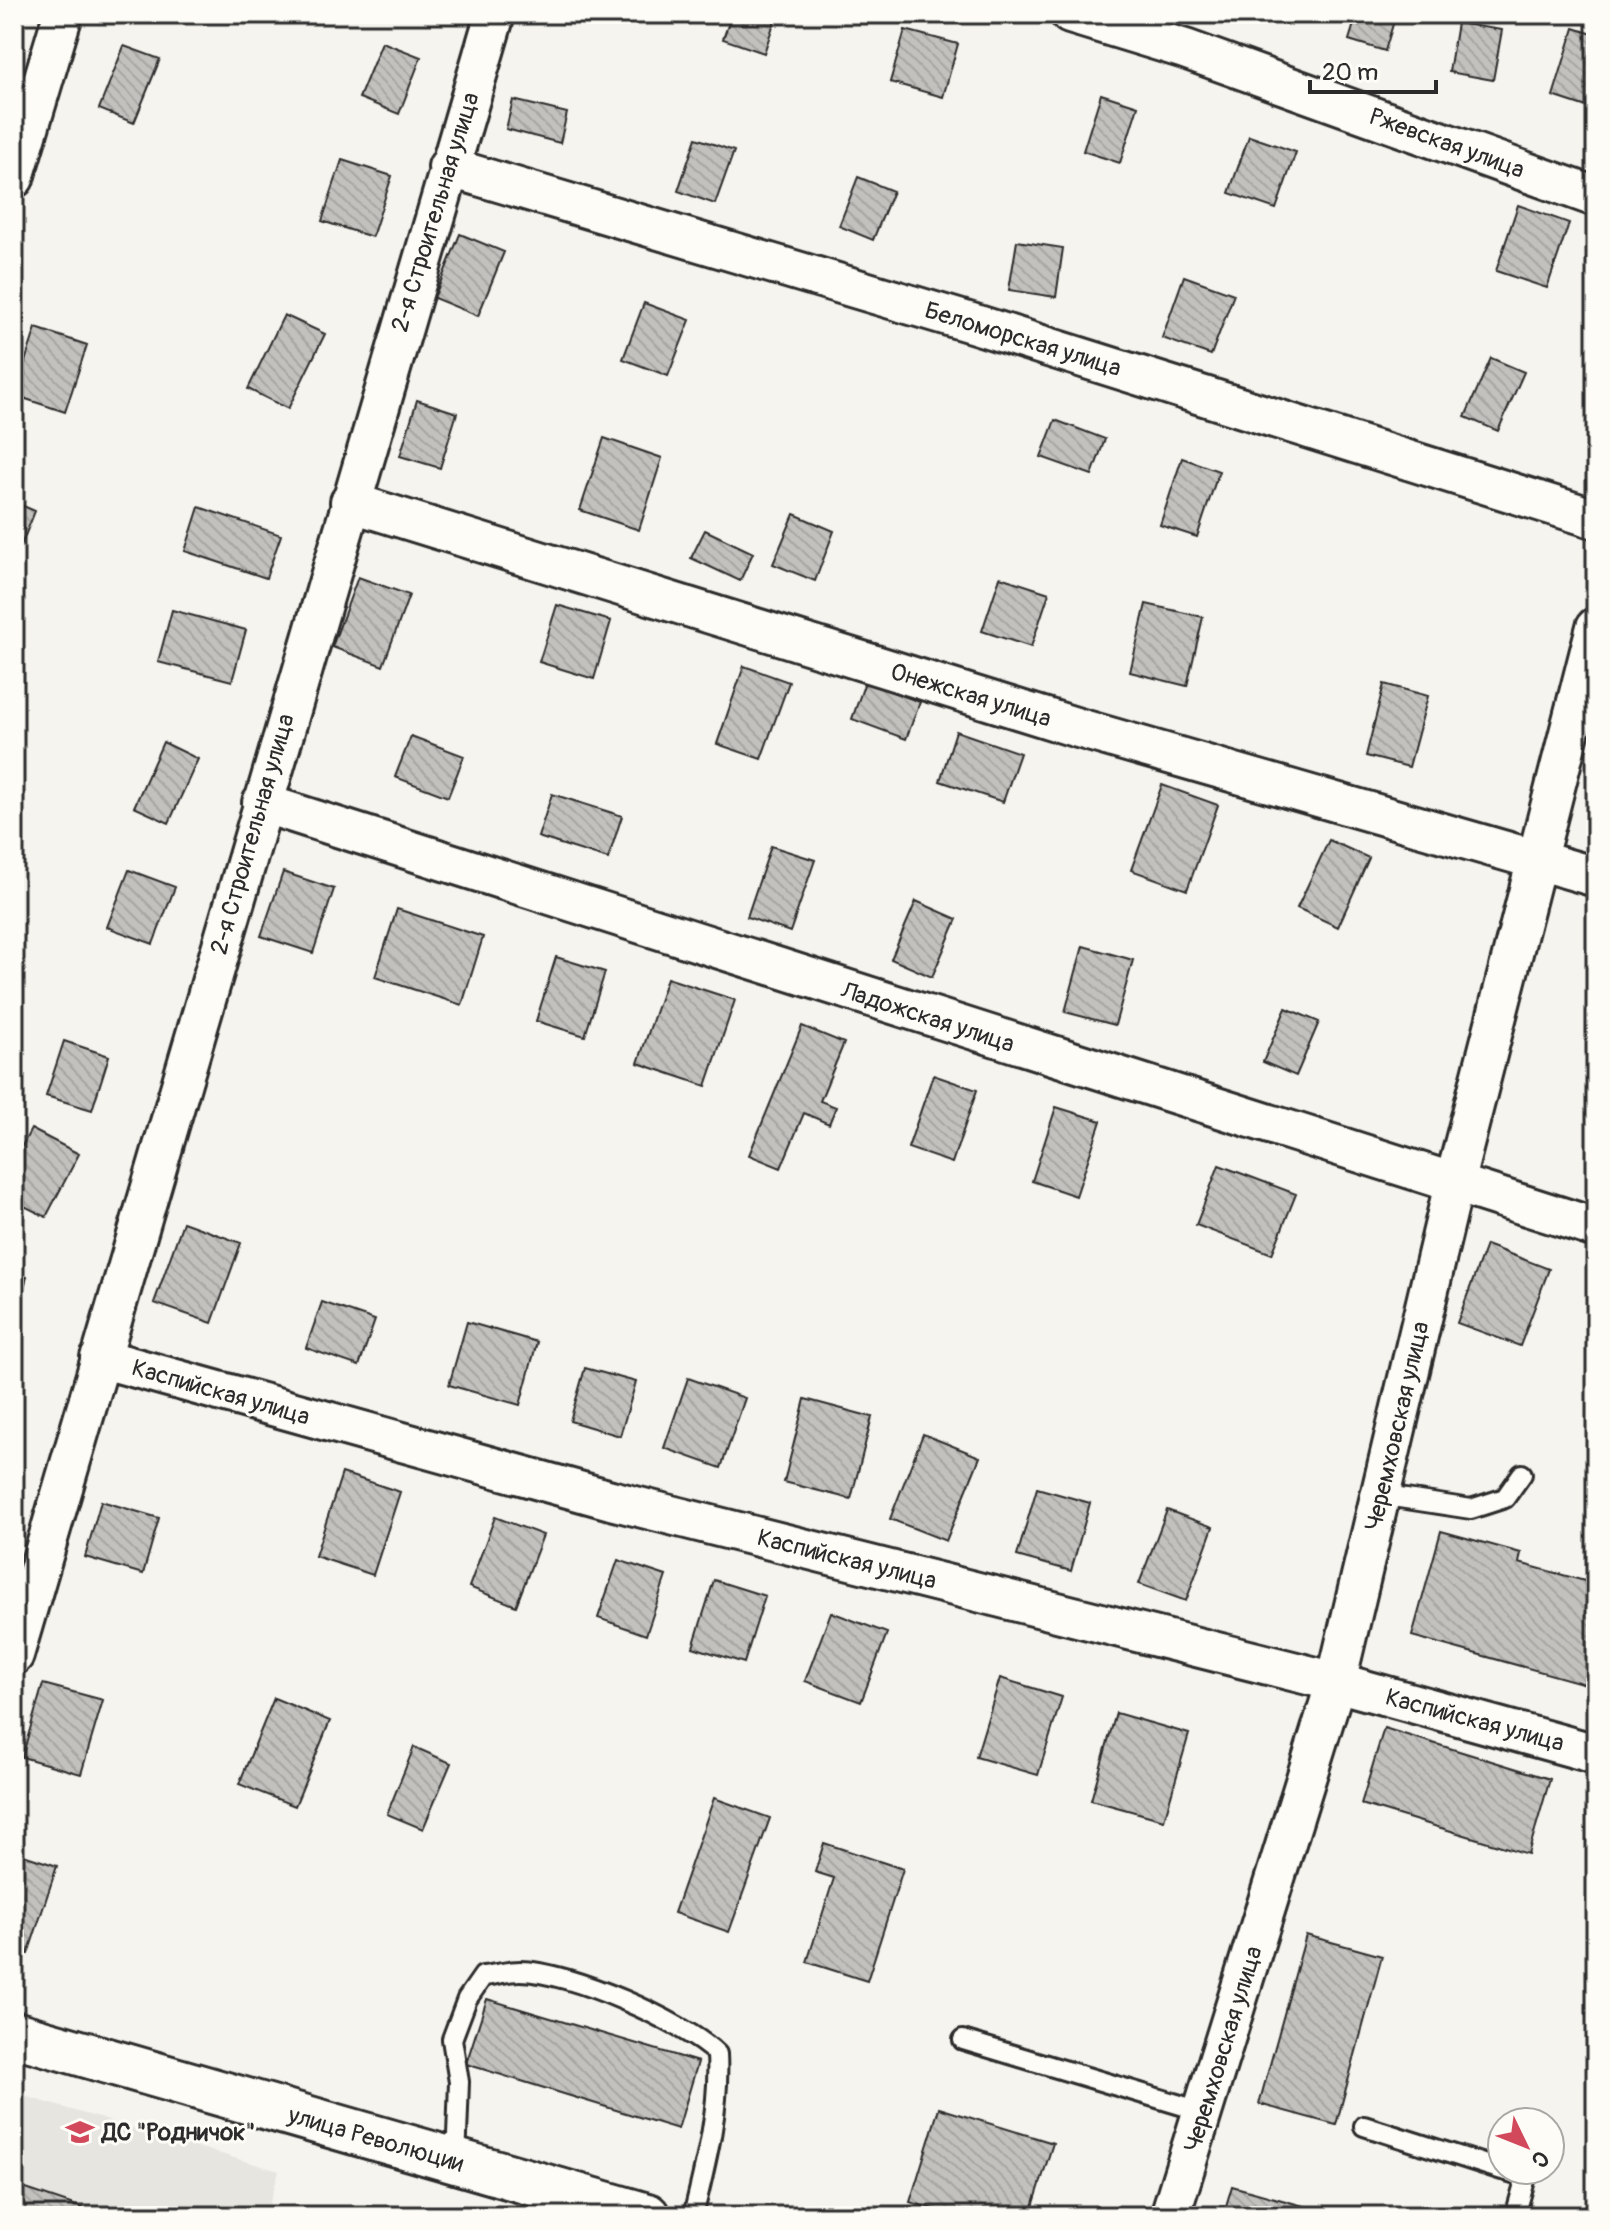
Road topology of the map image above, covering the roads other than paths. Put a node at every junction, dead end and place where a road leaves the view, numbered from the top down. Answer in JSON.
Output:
{"nodes":[{"id":1,"x":63,"y":14,"type":"edge"},
{"id":2,"x":495,"y":14,"type":"edge"},
{"id":3,"x":1070,"y":14,"type":"edge"},
{"id":4,"x":448,"y":167,"type":"junction"},
{"id":5,"x":14,"y":178,"type":"edge"},
{"id":6,"x":1596,"y":197,"type":"edge"},
{"id":7,"x":350,"y":502,"type":"junction"},
{"id":8,"x":1596,"y":519,"type":"edge"},
{"id":9,"x":1596,"y":627,"type":"edge"},
{"id":10,"x":262,"y":803,"type":"junction"},
{"id":11,"x":1539,"y":860,"type":"junction"},
{"id":12,"x":1596,"y":877,"type":"edge"},
{"id":13,"x":1454,"y":1184,"type":"junction"},
{"id":14,"x":1596,"y":1228,"type":"edge"},
{"id":15,"x":100,"y":1358,"type":"junction"},
{"id":16,"x":1522,"y":1474,"type":"dead end"},
{"id":17,"x":1380,"y":1495,"type":"junction"},
{"id":18,"x":14,"y":1655,"type":"edge"},
{"id":19,"x":1336,"y":1682,"type":"junction"},
{"id":20,"x":1596,"y":1754,"type":"edge"},
{"id":21,"x":14,"y":2034,"type":"edge"},
{"id":22,"x":963,"y":2040,"type":"dead end"},
{"id":23,"x":1204,"y":2112,"type":"junction"},
{"id":24,"x":1364,"y":2126,"type":"dead end"},
{"id":25,"x":456,"y":2162,"type":"junction"},
{"id":26,"x":1486,"y":2165,"type":"edge"},
{"id":27,"x":1523,"y":2186,"type":"edge"},
{"id":28,"x":647,"y":2216,"type":"edge"},
{"id":29,"x":693,"y":2216,"type":"edge"},
{"id":30,"x":1170,"y":2216,"type":"edge"},
{"id":31,"x":1515,"y":2216,"type":"edge"}],
"edges":[{"from":1,"to":5,"type":"street"},
{"from":2,"to":4,"type":"street","name":"2-я Строительная улица"},
{"from":3,"to":6,"type":"street","name":"Ржевская улица"},
{"from":4,"to":7,"type":"street","name":"2-я Строительная улица"},
{"from":4,"to":8,"type":"street","name":"Беломорская улица"},
{"from":7,"to":10,"type":"street","name":"2-я Строительная улица"},
{"from":7,"to":11,"type":"street","name":"Онежская улица"},
{"from":9,"to":11,"type":"street","name":"Черемховская улица"},
{"from":10,"to":13,"type":"street","name":"Ладожская улица"},
{"from":10,"to":15,"type":"street","name":"2-я Строительная улица"},
{"from":11,"to":12,"type":"street","name":"Онежская улица"},
{"from":11,"to":13,"type":"street","name":"Черемховская улица"},
{"from":13,"to":14,"type":"street","name":"Ладожская улица"},
{"from":13,"to":17,"type":"street","name":"Черемховская улица"},
{"from":15,"to":18,"type":"street","name":"2-я Строительная улица"},
{"from":15,"to":19,"type":"street","name":"Каспийская улица"},
{"from":16,"to":17,"type":"lane"},
{"from":17,"to":19,"type":"street","name":"Черемховская улица"},
{"from":19,"to":20,"type":"street","name":"Каспийская улица"},
{"from":19,"to":23,"type":"street","name":"Черемховская улица"},
{"from":21,"to":25,"type":"street","name":"улица Революции"},
{"from":22,"to":23,"type":"lane"},
{"from":23,"to":30,"type":"street","name":"Черемховская улица"},
{"from":24,"to":26,"type":"lane"},
{"from":25,"to":28,"type":"street","name":"улица Революции"},
{"from":25,"to":29,"type":"lane"},
{"from":27,"to":31,"type":"lane"}]}
